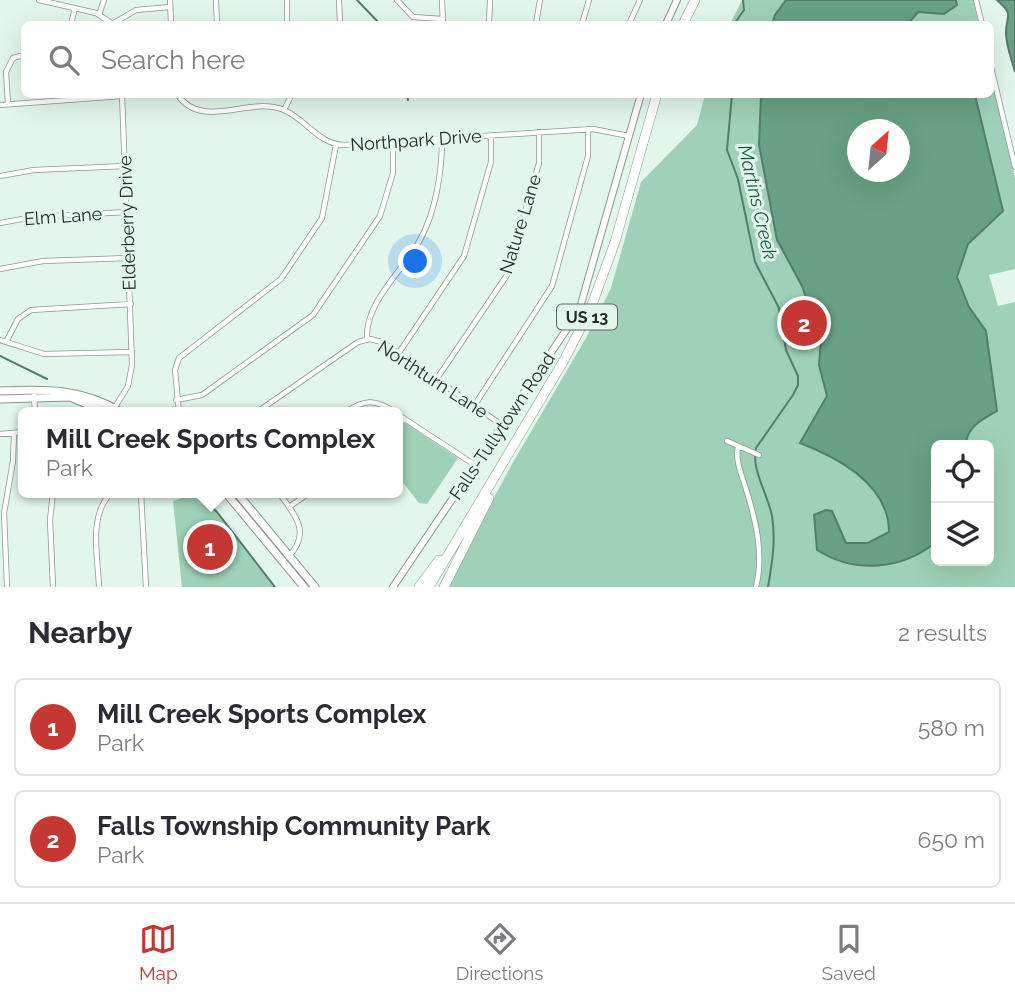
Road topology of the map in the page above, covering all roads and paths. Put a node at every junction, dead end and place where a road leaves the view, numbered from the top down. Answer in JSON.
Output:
{"nodes":[{"id":1,"x":39,"y":0,"type":"edge"},
{"id":2,"x":104,"y":0,"type":"edge"},
{"id":3,"x":170,"y":0,"type":"edge"},
{"id":4,"x":216,"y":0,"type":"edge"},
{"id":5,"x":287,"y":0,"type":"edge"},
{"id":6,"x":339,"y":0,"type":"edge"},
{"id":7,"x":397,"y":0,"type":"edge"},
{"id":8,"x":442,"y":0,"type":"edge"},
{"id":9,"x":490,"y":0,"type":"edge"},
{"id":10,"x":540,"y":0,"type":"edge"},
{"id":11,"x":589,"y":0,"type":"edge"},
{"id":12,"x":640,"y":0,"type":"edge"},
{"id":13,"x":677,"y":0,"type":"edge"},
{"id":14,"x":695,"y":0,"type":"edge"},
{"id":15,"x":701,"y":0,"type":"edge"},
{"id":16,"x":976,"y":0,"type":"edge"},
{"id":17,"x":170,"y":7,"type":"junction"},
{"id":18,"x":75,"y":8,"type":"junction"},
{"id":19,"x":99,"y":15,"type":"junction"},
{"id":20,"x":72,"y":21,"type":"edge"},
{"id":21,"x":108,"y":21,"type":"edge"},
{"id":22,"x":117,"y":21,"type":"edge"},
{"id":23,"x":171,"y":21,"type":"edge"},
{"id":24,"x":217,"y":21,"type":"edge"},
{"id":25,"x":287,"y":21,"type":"edge"},
{"id":26,"x":340,"y":21,"type":"edge"},
{"id":27,"x":437,"y":21,"type":"edge"},
{"id":28,"x":443,"y":21,"type":"edge"},
{"id":29,"x":489,"y":21,"type":"edge"},
{"id":30,"x":536,"y":21,"type":"edge"},
{"id":31,"x":583,"y":21,"type":"edge"},
{"id":32,"x":630,"y":21,"type":"edge"},
{"id":33,"x":667,"y":21,"type":"edge"},
{"id":34,"x":685,"y":21,"type":"edge"},
{"id":35,"x":690,"y":21,"type":"edge"},
{"id":36,"x":981,"y":21,"type":"edge"},
{"id":37,"x":21,"y":56,"type":"edge"},
{"id":38,"x":994,"y":80,"type":"edge"},
{"id":39,"x":84,"y":98,"type":"edge"},
{"id":40,"x":122,"y":98,"type":"edge"},
{"id":41,"x":180,"y":98,"type":"edge"},
{"id":42,"x":290,"y":98,"type":"edge"},
{"id":43,"x":640,"y":98,"type":"edge"},
{"id":44,"x":656,"y":98,"type":"edge"},
{"id":45,"x":661,"y":98,"type":"edge"},
{"id":46,"x":8,"y":104,"type":"junction"},
{"id":47,"x":0,"y":105,"type":"edge"},
{"id":48,"x":284,"y":110,"type":"junction"},
{"id":49,"x":588,"y":129,"type":"junction"},
{"id":50,"x":539,"y":132,"type":"junction"},
{"id":51,"x":491,"y":136,"type":"junction"},
{"id":52,"x":629,"y":136,"type":"junction"},
{"id":53,"x":442,"y":139,"type":"junction"},
{"id":54,"x":393,"y":142,"type":"junction"},
{"id":55,"x":336,"y":145,"type":"junction"},
{"id":56,"x":125,"y":166,"type":"junction"},
{"id":57,"x":1015,"y":167,"type":"edge"},
{"id":58,"x":0,"y":176,"type":"edge"},
{"id":59,"x":127,"y":212,"type":"junction"},
{"id":60,"x":0,"y":223,"type":"edge"},
{"id":61,"x":129,"y":258,"type":"junction"},
{"id":62,"x":0,"y":269,"type":"edge"},
{"id":63,"x":131,"y":304,"type":"junction"},
{"id":64,"x":367,"y":340,"type":"junction"},
{"id":65,"x":3,"y":341,"type":"edge"},
{"id":66,"x":132,"y":352,"type":"junction"},
{"id":67,"x":398,"y":354,"type":"junction"},
{"id":68,"x":436,"y":380,"type":"junction"},
{"id":69,"x":0,"y":391,"type":"edge"},
{"id":70,"x":34,"y":393,"type":"junction"},
{"id":71,"x":0,"y":398,"type":"edge"},
{"id":72,"x":176,"y":400,"type":"junction"},
{"id":73,"x":474,"y":406,"type":"junction"},
{"id":74,"x":35,"y":407,"type":"edge"},
{"id":75,"x":94,"y":407,"type":"edge"},
{"id":76,"x":107,"y":407,"type":"edge"},
{"id":77,"x":118,"y":407,"type":"edge"},
{"id":78,"x":178,"y":407,"type":"edge"},
{"id":79,"x":264,"y":407,"type":"edge"},
{"id":80,"x":356,"y":407,"type":"edge"},
{"id":81,"x":387,"y":407,"type":"edge"},
{"id":82,"x":404,"y":419,"type":"edge"},
{"id":83,"x":503,"y":425,"type":"junction"},
{"id":84,"x":14,"y":433,"type":"junction"},
{"id":85,"x":18,"y":433,"type":"edge"},
{"id":86,"x":0,"y":434,"type":"edge"},
{"id":87,"x":727,"y":442,"type":"dead end"},
{"id":88,"x":738,"y":447,"type":"junction"},
{"id":89,"x":760,"y":455,"type":"dead end"},
{"id":90,"x":475,"y":465,"type":"junction"},
{"id":91,"x":489,"y":497,"type":"junction"},
{"id":92,"x":52,"y":498,"type":"edge"},
{"id":93,"x":108,"y":498,"type":"edge"},
{"id":94,"x":141,"y":498,"type":"edge"},
{"id":95,"x":230,"y":498,"type":"edge"},
{"id":96,"x":241,"y":498,"type":"edge"},
{"id":97,"x":283,"y":498,"type":"edge"},
{"id":98,"x":302,"y":498,"type":"edge"},
{"id":99,"x":289,"y":507,"type":"junction"},
{"id":100,"x":470,"y":520,"type":"junction"},
{"id":101,"x":285,"y":560,"type":"junction"},
{"id":102,"x":7,"y":587,"type":"edge"},
{"id":103,"x":52,"y":587,"type":"edge"},
{"id":104,"x":99,"y":587,"type":"edge"},
{"id":105,"x":146,"y":587,"type":"edge"},
{"id":106,"x":304,"y":587,"type":"edge"},
{"id":107,"x":315,"y":587,"type":"edge"},
{"id":108,"x":393,"y":587,"type":"edge"},
{"id":109,"x":419,"y":587,"type":"edge"},
{"id":110,"x":429,"y":587,"type":"edge"},
{"id":111,"x":436,"y":587,"type":"edge"},
{"id":112,"x":444,"y":587,"type":"edge"},
{"id":113,"x":756,"y":587,"type":"edge"}],
"edges":[{"from":1,"to":18,"type":"street"},
{"from":2,"to":19,"type":"street"},
{"from":3,"to":17,"type":"street"},
{"from":4,"to":24,"type":"street"},
{"from":5,"to":25,"type":"street"},
{"from":6,"to":26,"type":"street"},
{"from":7,"to":27,"type":"street"},
{"from":8,"to":28,"type":"street"},
{"from":9,"to":29,"type":"street"},
{"from":10,"to":30,"type":"street"},
{"from":11,"to":31,"type":"street"},
{"from":12,"to":32,"type":"street"},
{"from":13,"to":33,"type":"street"},
{"from":14,"to":34,"type":"highway"},
{"from":15,"to":35,"type":"highway"},
{"from":16,"to":36,"type":"street"},
{"from":17,"to":22,"type":"street"},
{"from":17,"to":23,"type":"street"},
{"from":18,"to":19,"type":"street"},
{"from":18,"to":20,"type":"street"},
{"from":19,"to":21,"type":"street"},
{"from":37,"to":46,"type":"street"},
{"from":38,"to":57,"type":"street"},
{"from":39,"to":46,"type":"street"},
{"from":40,"to":56,"type":"street","name":"Elderberry Drive"},
{"from":41,"to":48,"type":"street"},
{"from":42,"to":48,"type":"street"},
{"from":43,"to":52,"type":"street","name":"Falls-Tullytown Road"},
{"from":44,"to":100,"type":"highway","number":"US 13"},
{"from":45,"to":91,"type":"highway","number":"US 13"},
{"from":46,"to":47,"type":"street"},
{"from":48,"to":55,"type":"street","name":"Northpark Drive"},
{"from":49,"to":50,"type":"street","name":"Northpark Drive"},
{"from":49,"to":52,"type":"street","name":"Northpark Drive"},
{"from":49,"to":73,"type":"street"},
{"from":50,"to":51,"type":"street","name":"Northpark Drive"},
{"from":50,"to":68,"type":"street","name":"Nature Lane"},
{"from":51,"to":53,"type":"street","name":"Northpark Drive"},
{"from":51,"to":67,"type":"street"},
{"from":52,"to":83,"type":"street","name":"Falls-Tullytown Road"},
{"from":53,"to":54,"type":"street","name":"Northpark Drive"},
{"from":53,"to":64,"type":"street"},
{"from":54,"to":55,"type":"street","name":"Northpark Drive"},
{"from":54,"to":72,"type":"street"},
{"from":55,"to":72,"type":"street"},
{"from":56,"to":58,"type":"street"},
{"from":56,"to":59,"type":"street","name":"Elderberry Drive"},
{"from":59,"to":60,"type":"street","name":"Elm Lane"},
{"from":59,"to":61,"type":"street","name":"Elderberry Drive"},
{"from":61,"to":62,"type":"street"},
{"from":61,"to":63,"type":"street","name":"Elderberry Drive"},
{"from":63,"to":65,"type":"street"},
{"from":63,"to":66,"type":"street","name":"Elderberry Drive"},
{"from":64,"to":67,"type":"street","name":"Northturn Lane"},
{"from":64,"to":79,"type":"street","name":"Northturn Lane"},
{"from":65,"to":66,"type":"street"},
{"from":66,"to":77,"type":"street","name":"Elderberry Drive"},
{"from":67,"to":68,"type":"street","name":"Northturn Lane"},
{"from":68,"to":73,"type":"street","name":"Northturn Lane"},
{"from":69,"to":70,"type":"main road"},
{"from":70,"to":71,"type":"main road"},
{"from":70,"to":74,"type":"street"},
{"from":70,"to":75,"type":"main road"},
{"from":70,"to":76,"type":"main road"},
{"from":72,"to":78,"type":"street"},
{"from":73,"to":83,"type":"street","name":"Northturn Lane"},
{"from":80,"to":81,"type":"street"},
{"from":82,"to":90,"type":"street"},
{"from":83,"to":90,"type":"street","name":"Falls-Tullytown Road"},
{"from":84,"to":85,"type":"street"},
{"from":84,"to":86,"type":"street"},
{"from":84,"to":102,"type":"street"},
{"from":87,"to":88,"type":"street"},
{"from":88,"to":89,"type":"street"},
{"from":88,"to":113,"type":"street"},
{"from":90,"to":108,"type":"street","name":"Falls-Tullytown Road"},
{"from":91,"to":111,"type":"highway","number":"US 13"},
{"from":91,"to":112,"type":"highway"},
{"from":92,"to":103,"type":"street"},
{"from":93,"to":104,"type":"street"},
{"from":94,"to":105,"type":"street"},
{"from":95,"to":101,"type":"main road"},
{"from":96,"to":101,"type":"main road"},
{"from":97,"to":99,"type":"street"},
{"from":98,"to":99,"type":"street"},
{"from":99,"to":101,"type":"street"},
{"from":100,"to":109,"type":"highway"},
{"from":100,"to":110,"type":"highway","number":"US 13"},
{"from":101,"to":106,"type":"main road"},
{"from":101,"to":107,"type":"main road"}]}
